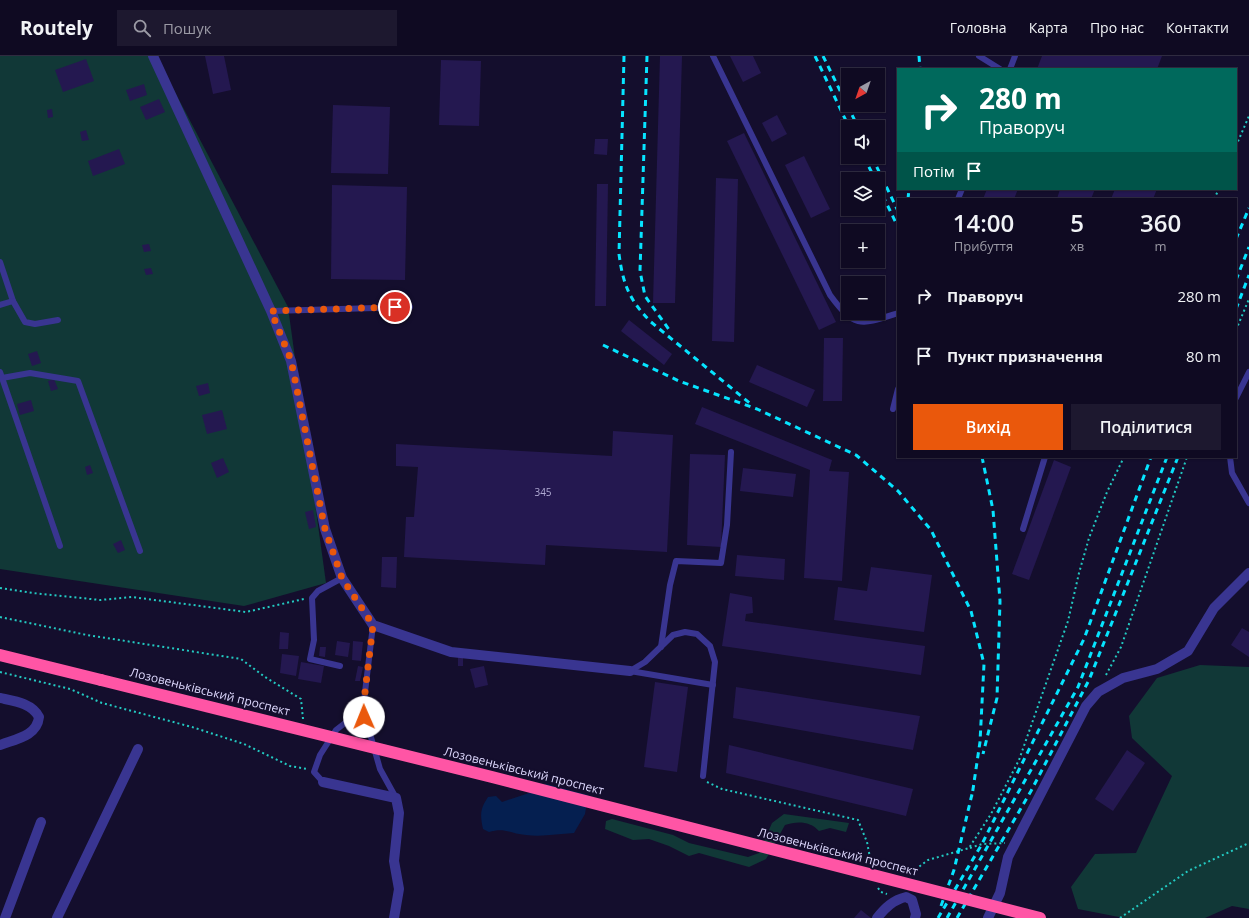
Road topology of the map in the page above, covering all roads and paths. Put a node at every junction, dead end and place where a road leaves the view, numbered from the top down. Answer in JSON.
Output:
{"nodes":[{"id":1,"x":153,"y":56,"type":"edge"},
{"id":2,"x":713,"y":56,"type":"edge"},
{"id":3,"x":979,"y":56,"type":"edge"},
{"id":4,"x":1015,"y":56,"type":"edge"},
{"id":5,"x":998,"y":68,"type":"edge"},
{"id":6,"x":1010,"y":68,"type":"edge"},
{"id":7,"x":1249,"y":116,"type":"edge"},
{"id":8,"x":1237,"y":144,"type":"edge"},
{"id":9,"x":0,"y":262,"type":"edge"},
{"id":10,"x":1249,"y":299,"type":"edge"},
{"id":11,"x":13,"y":301,"type":"junction"},
{"id":12,"x":0,"y":305,"type":"edge"},
{"id":13,"x":410,"y":306,"type":"dead end"},
{"id":14,"x":271,"y":311,"type":"junction"},
{"id":15,"x":897,"y":313,"type":"edge"},
{"id":16,"x":58,"y":320,"type":"dead end"},
{"id":17,"x":1237,"y":328,"type":"edge"},
{"id":18,"x":1249,"y":372,"type":"edge"},
{"id":19,"x":1,"y":375,"type":"edge"},
{"id":20,"x":897,"y":393,"type":"edge"},
{"id":21,"x":1237,"y":396,"type":"edge"},
{"id":22,"x":893,"y":409,"type":"dead end"},
{"id":23,"x":731,"y":452,"type":"dead end"},
{"id":24,"x":1045,"y":458,"type":"edge"},
{"id":25,"x":1123,"y":458,"type":"edge"},
{"id":26,"x":1187,"y":458,"type":"edge"},
{"id":27,"x":1230,"y":458,"type":"edge"},
{"id":28,"x":1249,"y":502,"type":"edge"},
{"id":29,"x":1023,"y":529,"type":"dead end"},
{"id":30,"x":60,"y":546,"type":"dead end"},
{"id":31,"x":140,"y":551,"type":"dead end"},
{"id":32,"x":1249,"y":574,"type":"edge"},
{"id":33,"x":342,"y":578,"type":"junction"},
{"id":34,"x":0,"y":588,"type":"edge"},
{"id":35,"x":312,"y":598,"type":"junction"},
{"id":36,"x":0,"y":617,"type":"edge"},
{"id":37,"x":373,"y":625,"type":"junction"},
{"id":38,"x":661,"y":647,"type":"junction"},
{"id":39,"x":0,"y":655,"type":"edge"},
{"id":40,"x":340,"y":666,"type":"dead end"},
{"id":41,"x":630,"y":671,"type":"junction"},
{"id":42,"x":0,"y":672,"type":"edge"},
{"id":43,"x":713,"y":685,"type":"junction"},
{"id":44,"x":1098,"y":692,"type":"junction"},
{"id":45,"x":0,"y":698,"type":"edge"},
{"id":46,"x":363,"y":709,"type":"junction"},
{"id":47,"x":304,"y":724,"type":"dead end"},
{"id":48,"x":0,"y":745,"type":"edge"},
{"id":49,"x":138,"y":749,"type":"dead end"},
{"id":50,"x":314,"y":772,"type":"junction"},
{"id":51,"x":703,"y":776,"type":"joint"},
{"id":52,"x":323,"y":782,"type":"joint"},
{"id":53,"x":396,"y":798,"type":"junction"},
{"id":54,"x":858,"y":820,"type":"dead end"},
{"id":55,"x":41,"y":822,"type":"dead end"},
{"id":56,"x":1015,"y":843,"type":"junction"},
{"id":57,"x":1249,"y":843,"type":"edge"},
{"id":58,"x":968,"y":848,"type":"junction"},
{"id":59,"x":911,"y":879,"type":"dead end"},
{"id":60,"x":5,"y":918,"type":"edge"},
{"id":61,"x":57,"y":918,"type":"edge"},
{"id":62,"x":394,"y":918,"type":"edge"},
{"id":63,"x":877,"y":918,"type":"edge"},
{"id":64,"x":915,"y":918,"type":"edge"},
{"id":65,"x":988,"y":918,"type":"edge"},
{"id":66,"x":1040,"y":918,"type":"edge"},
{"id":67,"x":1120,"y":918,"type":"edge"}],
"edges":[{"from":1,"to":14,"type":"street"},
{"from":2,"to":15,"type":"lane"},
{"from":3,"to":5,"type":"lane"},
{"from":4,"to":6,"type":"lane"},
{"from":7,"to":8,"type":"path"},
{"from":9,"to":11,"type":"lane"},
{"from":10,"to":17,"type":"path"},
{"from":11,"to":12,"type":"lane"},
{"from":11,"to":16,"type":"lane"},
{"from":13,"to":14,"type":"lane"},
{"from":14,"to":33,"type":"street"},
{"from":18,"to":21,"type":"lane"},
{"from":19,"to":30,"type":"lane"},
{"from":19,"to":31,"type":"lane"},
{"from":20,"to":22,"type":"lane"},
{"from":23,"to":38,"type":"lane"},
{"from":24,"to":29,"type":"lane"},
{"from":25,"to":58,"type":"path"},
{"from":26,"to":44,"type":"path"},
{"from":27,"to":28,"type":"lane"},
{"from":32,"to":44,"type":"street"},
{"from":33,"to":35,"type":"lane"},
{"from":33,"to":37,"type":"street"},
{"from":34,"to":35,"type":"path"},
{"from":35,"to":40,"type":"lane"},
{"from":36,"to":47,"type":"path"},
{"from":37,"to":41,"type":"street"},
{"from":37,"to":46,"type":"lane"},
{"from":38,"to":41,"type":"lane"},
{"from":38,"to":43,"type":"lane"},
{"from":39,"to":66,"type":"highway","name":"Лозовеньківський проспект","bridge":true},
{"from":41,"to":43,"type":"lane"},
{"from":42,"to":50,"type":"path"},
{"from":43,"to":51,"type":"lane"},
{"from":44,"to":56,"type":"street"},
{"from":45,"to":48,"type":"street"},
{"from":46,"to":50,"type":"lane"},
{"from":46,"to":53,"type":"lane"},
{"from":49,"to":61,"type":"street"},
{"from":50,"to":52,"type":"lane"},
{"from":51,"to":54,"type":"path"},
{"from":52,"to":53,"type":"street"},
{"from":53,"to":62,"type":"street"},
{"from":55,"to":60,"type":"street"},
{"from":56,"to":58,"type":"path"},
{"from":56,"to":65,"type":"street"},
{"from":57,"to":67,"type":"path"},
{"from":58,"to":59,"type":"path"},
{"from":63,"to":64,"type":"street"}]}
